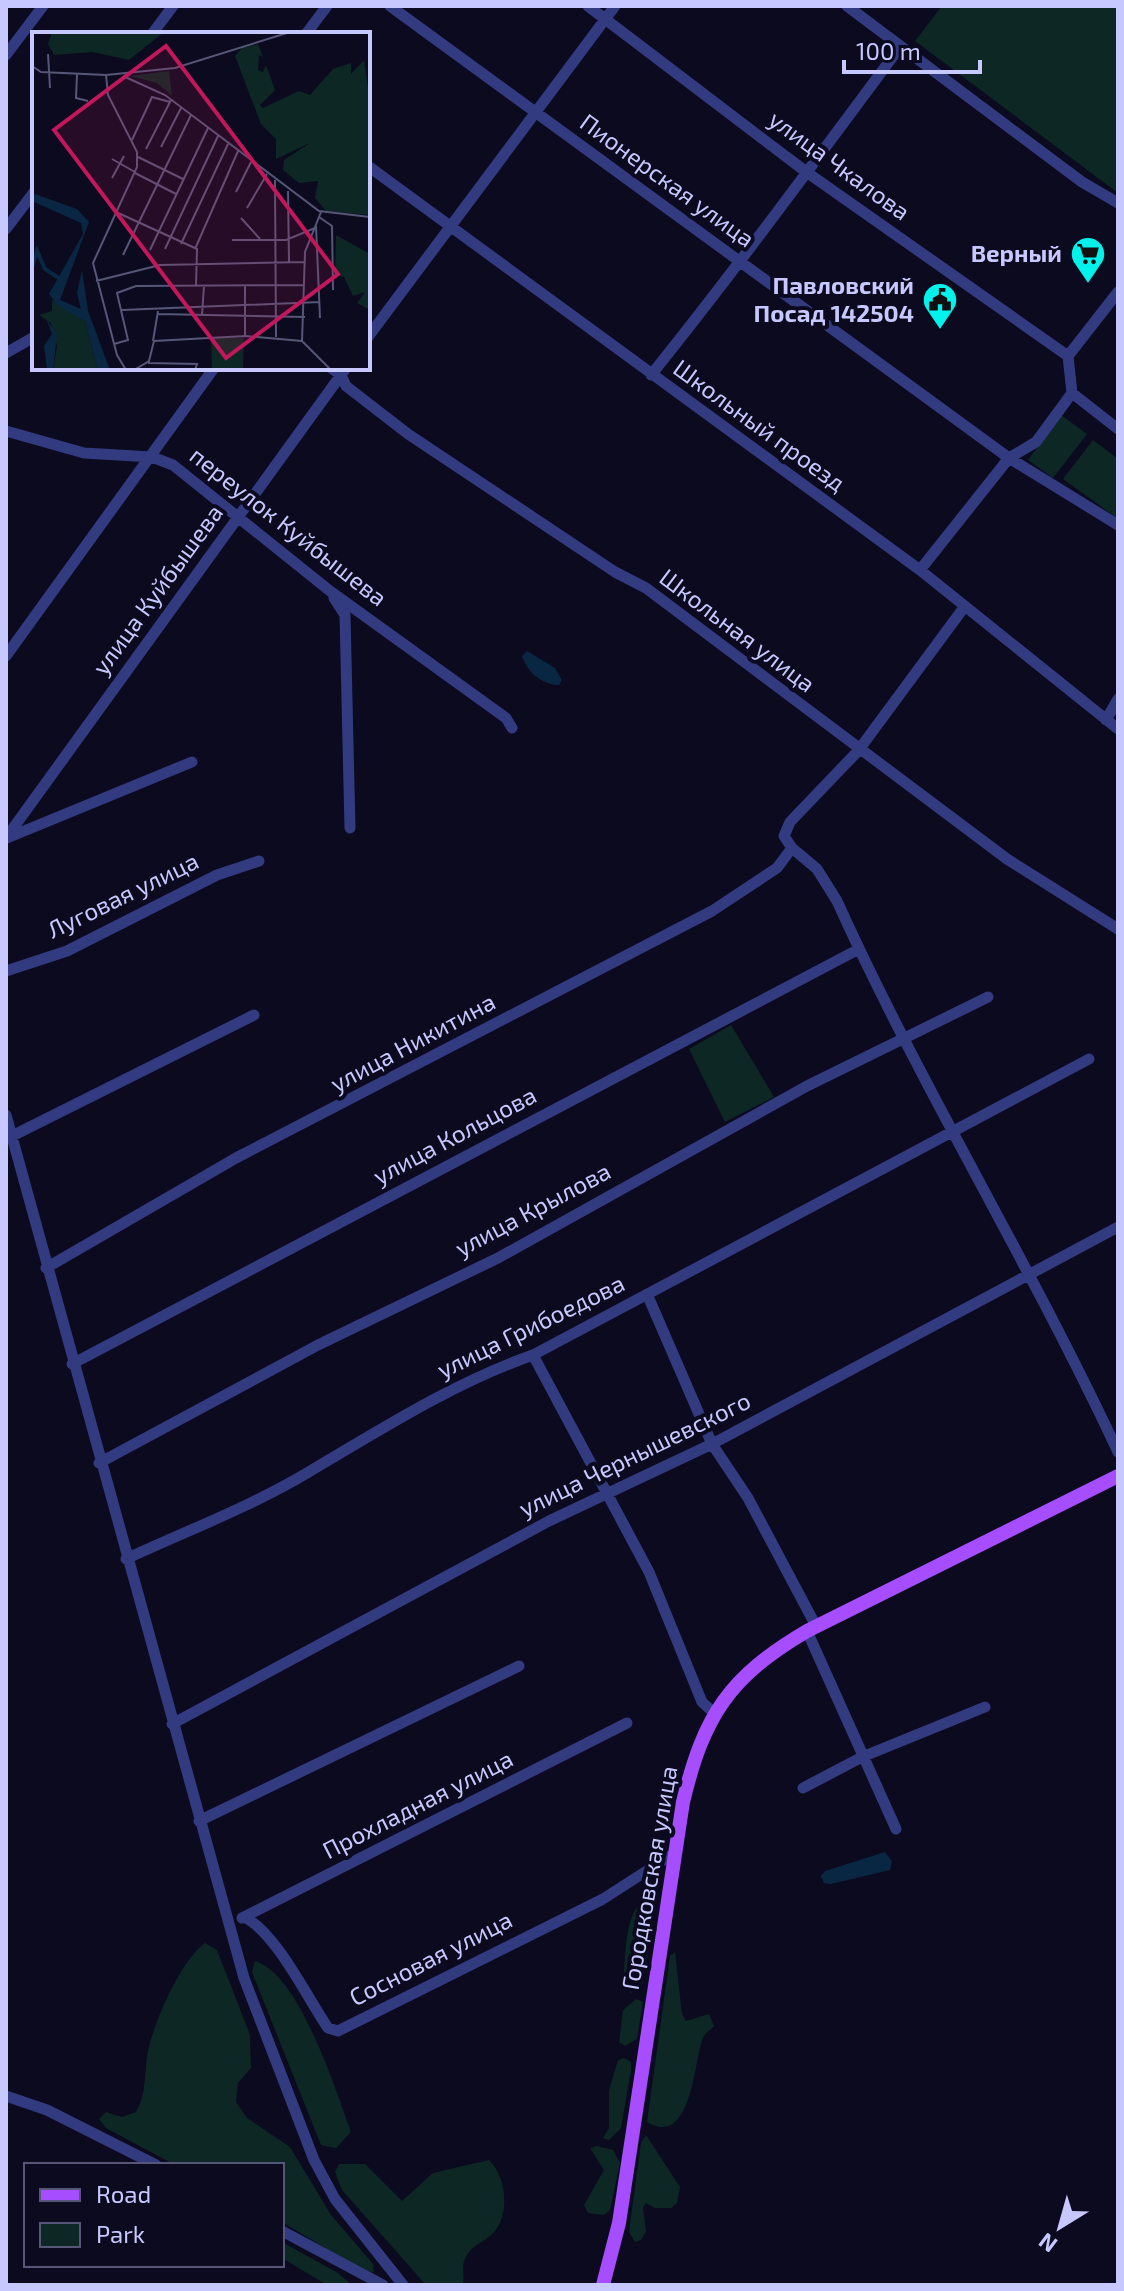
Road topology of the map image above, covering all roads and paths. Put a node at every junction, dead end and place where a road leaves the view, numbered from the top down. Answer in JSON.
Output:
{"nodes":[{"id":1,"x":43,"y":6,"type":"edge"},
{"id":2,"x":173,"y":6,"type":"edge"},
{"id":3,"x":327,"y":6,"type":"edge"},
{"id":4,"x":390,"y":6,"type":"edge"},
{"id":5,"x":588,"y":6,"type":"edge"},
{"id":6,"x":615,"y":6,"type":"edge"},
{"id":7,"x":847,"y":6,"type":"edge"},
{"id":8,"x":605,"y":19,"type":"junction"},
{"id":9,"x":154,"y":32,"type":"edge"},
{"id":10,"x":308,"y":32,"type":"edge"},
{"id":11,"x":900,"y":47,"type":"junction"},
{"id":12,"x":6,"y":55,"type":"edge"},
{"id":13,"x":535,"y":114,"type":"junction"},
{"id":14,"x":370,"y":167,"type":"edge"},
{"id":15,"x":805,"y":171,"type":"junction"},
{"id":16,"x":32,"y":195,"type":"edge"},
{"id":17,"x":1118,"y":203,"type":"edge"},
{"id":18,"x":450,"y":227,"type":"junction"},
{"id":19,"x":6,"y":229,"type":"edge"},
{"id":20,"x":742,"y":262,"type":"junction"},
{"id":21,"x":1118,"y":292,"type":"edge"},
{"id":22,"x":370,"y":334,"type":"edge"},
{"id":23,"x":32,"y":338,"type":"edge"},
{"id":24,"x":6,"y":353,"type":"edge"},
{"id":25,"x":1068,"y":356,"type":"junction"},
{"id":26,"x":213,"y":370,"type":"edge"},
{"id":27,"x":340,"y":370,"type":"edge"},
{"id":28,"x":651,"y":375,"type":"junction"},
{"id":29,"x":1072,"y":393,"type":"junction"},
{"id":30,"x":1118,"y":429,"type":"edge"},
{"id":31,"x":6,"y":431,"type":"edge"},
{"id":32,"x":152,"y":457,"type":"junction"},
{"id":33,"x":1009,"y":458,"type":"junction"},
{"id":34,"x":240,"y":516,"type":"junction"},
{"id":35,"x":1118,"y":525,"type":"edge"},
{"id":36,"x":920,"y":570,"type":"junction"},
{"id":37,"x":330,"y":591,"type":"junction"},
{"id":38,"x":965,"y":606,"type":"junction"},
{"id":39,"x":6,"y":656,"type":"edge"},
{"id":40,"x":1118,"y":699,"type":"edge"},
{"id":41,"x":1106,"y":720,"type":"junction"},
{"id":42,"x":512,"y":728,"type":"dead end"},
{"id":43,"x":1118,"y":729,"type":"edge"},
{"id":44,"x":858,"y":751,"type":"junction"},
{"id":45,"x":192,"y":762,"type":"dead end"},
{"id":46,"x":350,"y":828,"type":"dead end"},
{"id":47,"x":6,"y":838,"type":"edge"},
{"id":48,"x":792,"y":848,"type":"junction"},
{"id":49,"x":259,"y":861,"type":"dead end"},
{"id":50,"x":1118,"y":929,"type":"edge"},
{"id":51,"x":859,"y":949,"type":"junction"},
{"id":52,"x":6,"y":971,"type":"edge"},
{"id":53,"x":988,"y":997,"type":"dead end"},
{"id":54,"x":254,"y":1015,"type":"dead end"},
{"id":55,"x":906,"y":1039,"type":"junction"},
{"id":56,"x":1089,"y":1059,"type":"dead end"},
{"id":57,"x":6,"y":1115,"type":"edge"},
{"id":58,"x":955,"y":1131,"type":"junction"},
{"id":59,"x":12,"y":1136,"type":"junction"},
{"id":60,"x":1118,"y":1227,"type":"edge"},
{"id":61,"x":46,"y":1268,"type":"junction"},
{"id":62,"x":1027,"y":1275,"type":"junction"},
{"id":63,"x":647,"y":1294,"type":"junction"},
{"id":64,"x":533,"y":1355,"type":"junction"},
{"id":65,"x":72,"y":1364,"type":"junction"},
{"id":66,"x":712,"y":1444,"type":"junction"},
{"id":67,"x":1118,"y":1452,"type":"edge"},
{"id":68,"x":99,"y":1463,"type":"junction"},
{"id":69,"x":1118,"y":1476,"type":"edge"},
{"id":70,"x":605,"y":1494,"type":"junction"},
{"id":71,"x":126,"y":1559,"type":"junction"},
{"id":72,"x":811,"y":1628,"type":"junction"},
{"id":73,"x":519,"y":1666,"type":"dead end"},
{"id":74,"x":985,"y":1707,"type":"dead end"},
{"id":75,"x":714,"y":1713,"type":"junction"},
{"id":76,"x":627,"y":1723,"type":"dead end"},
{"id":77,"x":172,"y":1724,"type":"junction"},
{"id":78,"x":862,"y":1757,"type":"junction"},
{"id":79,"x":803,"y":1788,"type":"dead end"},
{"id":80,"x":199,"y":1821,"type":"junction"},
{"id":81,"x":896,"y":1829,"type":"dead end"},
{"id":82,"x":676,"y":1852,"type":"junction"},
{"id":83,"x":244,"y":1917,"type":"junction"},
{"id":84,"x":229,"y":1924,"type":"junction"},
{"id":85,"x":6,"y":2096,"type":"edge"},
{"id":86,"x":152,"y":2163,"type":"edge"},
{"id":87,"x":284,"y":2232,"type":"edge"},
{"id":88,"x":383,"y":2285,"type":"edge"},
{"id":89,"x":403,"y":2285,"type":"edge"},
{"id":90,"x":603,"y":2285,"type":"edge"}],
"edges":[{"from":1,"to":12,"type":"street"},
{"from":2,"to":9,"type":"street"},
{"from":3,"to":10,"type":"street"},
{"from":4,"to":13,"type":"street","name":"Пионерская улица"},
{"from":5,"to":8,"type":"street","name":"улица Чкалова"},
{"from":6,"to":8,"type":"street"},
{"from":7,"to":11,"type":"street"},
{"from":8,"to":13,"type":"street"},
{"from":8,"to":15,"type":"street","name":"улица Чкалова"},
{"from":11,"to":15,"type":"street"},
{"from":11,"to":17,"type":"street"},
{"from":13,"to":18,"type":"street"},
{"from":13,"to":20,"type":"street","name":"Пионерская улица"},
{"from":14,"to":18,"type":"street","name":"Школьный проезд"},
{"from":15,"to":20,"type":"street"},
{"from":15,"to":25,"type":"street","name":"улица Чкалова"},
{"from":16,"to":19,"type":"street"},
{"from":18,"to":22,"type":"street"},
{"from":18,"to":28,"type":"street","name":"Школьный проезд"},
{"from":20,"to":28,"type":"street"},
{"from":20,"to":33,"type":"street","name":"Пионерская улица"},
{"from":21,"to":25,"type":"street"},
{"from":23,"to":24,"type":"street"},
{"from":25,"to":29,"type":"street"},
{"from":26,"to":32,"type":"street"},
{"from":27,"to":34,"type":"street","name":"улица Куйбышева"},
{"from":27,"to":44,"type":"street","name":"Школьная улица"},
{"from":28,"to":36,"type":"street","name":"Школьный проезд"},
{"from":29,"to":30,"type":"street"},
{"from":29,"to":33,"type":"street"},
{"from":31,"to":32,"type":"street","name":"переулок Куйбышева"},
{"from":32,"to":34,"type":"street","name":"переулок Куйбышева"},
{"from":32,"to":39,"type":"street"},
{"from":33,"to":35,"type":"street","name":"Пионерская улица"},
{"from":33,"to":36,"type":"street"},
{"from":34,"to":37,"type":"street","name":"переулок Куйбышева"},
{"from":34,"to":47,"type":"street","name":"улица Куйбышева"},
{"from":36,"to":38,"type":"street","name":"Школьный проезд"},
{"from":37,"to":42,"type":"street","name":"переулок Куйбышева"},
{"from":37,"to":46,"type":"street"},
{"from":38,"to":41,"type":"street","name":"Школьный проезд"},
{"from":38,"to":44,"type":"street"},
{"from":40,"to":41,"type":"street"},
{"from":41,"to":43,"type":"street","name":"Школьный проезд"},
{"from":44,"to":48,"type":"street"},
{"from":44,"to":50,"type":"street","name":"Школьная улица"},
{"from":45,"to":47,"type":"street"},
{"from":48,"to":51,"type":"street"},
{"from":48,"to":61,"type":"street","name":"улица Никитина"},
{"from":49,"to":52,"type":"street","name":"Луговая улица"},
{"from":51,"to":55,"type":"street"},
{"from":51,"to":65,"type":"street","name":"улица Кольцова"},
{"from":53,"to":55,"type":"street","name":"улица Крылова"},
{"from":54,"to":59,"type":"street"},
{"from":55,"to":58,"type":"street"},
{"from":55,"to":68,"type":"street","name":"улица Крылова"},
{"from":56,"to":58,"type":"street","name":"улица Грибоедова"},
{"from":57,"to":59,"type":"street"},
{"from":58,"to":62,"type":"street"},
{"from":58,"to":63,"type":"street","name":"улица Грибоедова"},
{"from":59,"to":61,"type":"street"},
{"from":60,"to":62,"type":"street","name":"улица Чернышевского"},
{"from":61,"to":65,"type":"street"},
{"from":62,"to":66,"type":"street","name":"улица Чернышевского"},
{"from":62,"to":67,"type":"street"},
{"from":63,"to":64,"type":"street","name":"улица Грибоедова"},
{"from":63,"to":66,"type":"street"},
{"from":64,"to":70,"type":"street"},
{"from":64,"to":71,"type":"street","name":"улица Грибоедова"},
{"from":65,"to":68,"type":"street"},
{"from":66,"to":70,"type":"street","name":"улица Чернышевского"},
{"from":66,"to":72,"type":"street"},
{"from":68,"to":71,"type":"street"},
{"from":69,"to":72,"type":"main road","name":"Городковская улица"},
{"from":70,"to":75,"type":"street"},
{"from":70,"to":77,"type":"street","name":"улица Чернышевского"},
{"from":71,"to":77,"type":"street"},
{"from":72,"to":75,"type":"main road","name":"Городковская улица"},
{"from":72,"to":78,"type":"street"},
{"from":73,"to":80,"type":"street"},
{"from":74,"to":78,"type":"street"},
{"from":75,"to":82,"type":"main road","name":"Городковская улица"},
{"from":76,"to":83,"type":"street","name":"Прохладная улица"},
{"from":77,"to":80,"type":"street"},
{"from":78,"to":79,"type":"street"},
{"from":78,"to":81,"type":"street"},
{"from":80,"to":84,"type":"street"},
{"from":82,"to":83,"type":"street","name":"Сосновая улица"},
{"from":82,"to":90,"type":"main road","name":"Городковская улица"},
{"from":83,"to":84,"type":"street","name":"Прохладная улица"},
{"from":84,"to":89,"type":"street"},
{"from":85,"to":86,"type":"street"},
{"from":87,"to":88,"type":"street"}]}
